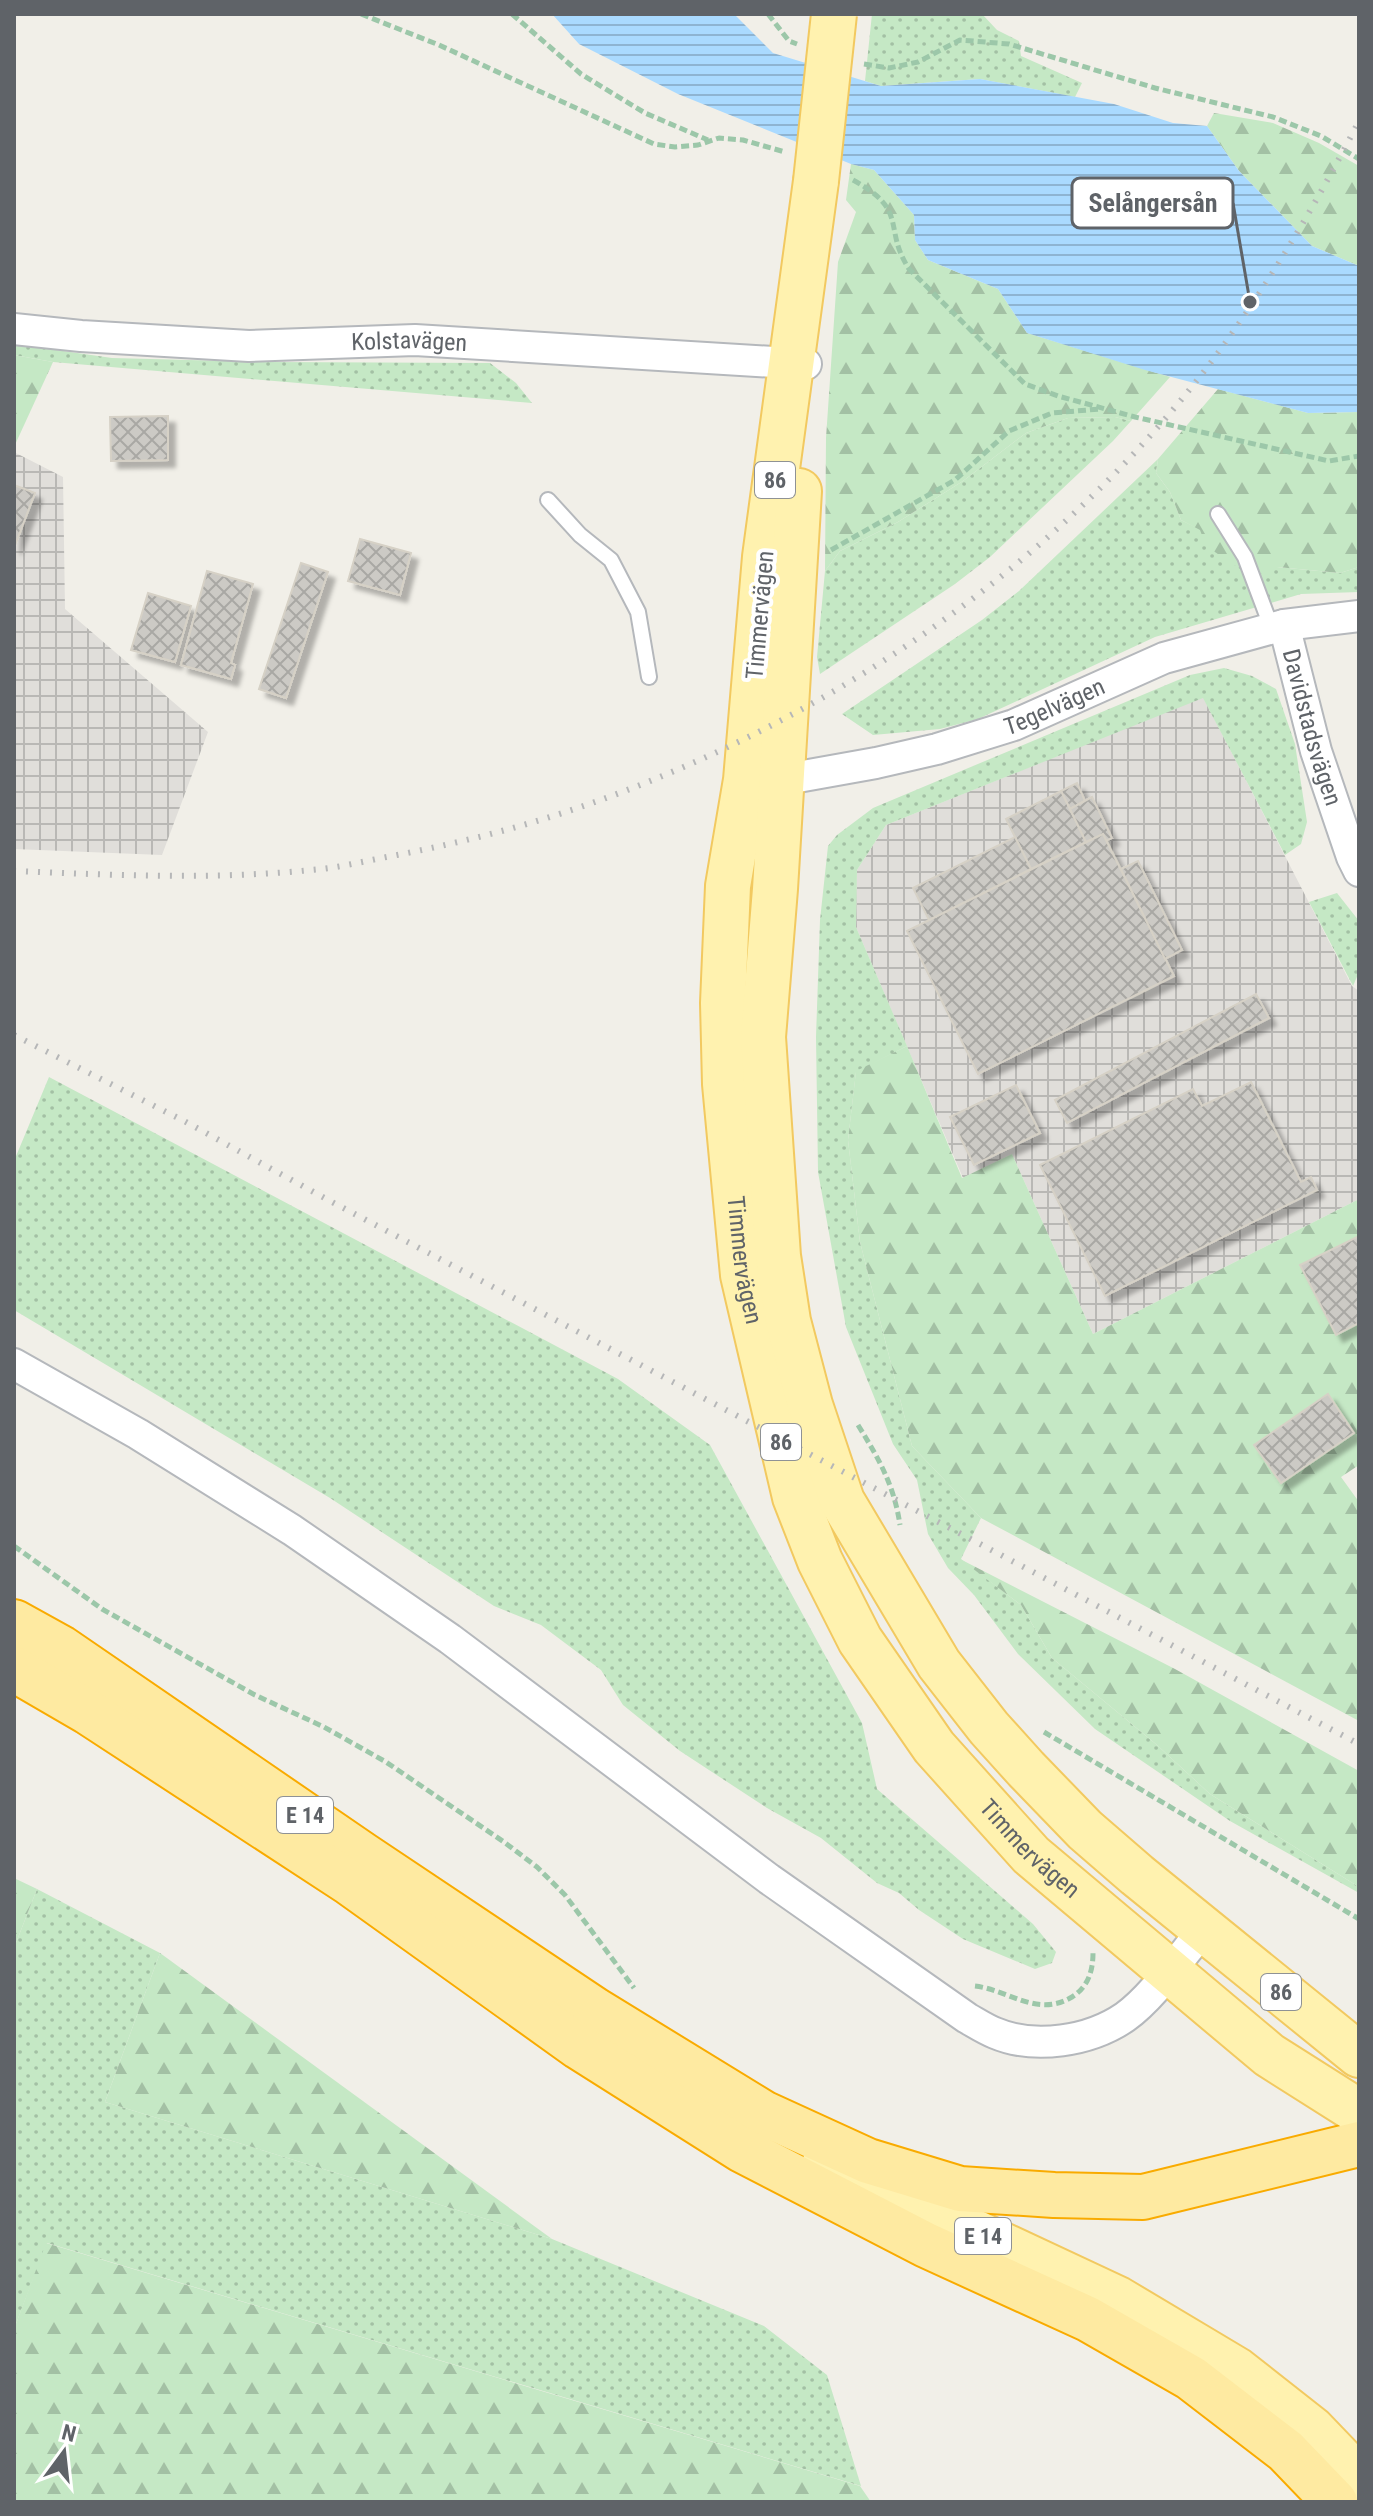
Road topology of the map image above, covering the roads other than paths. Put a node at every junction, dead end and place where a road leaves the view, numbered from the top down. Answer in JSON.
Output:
{"nodes":[{"id":1,"x":834,"y":14,"type":"edge"},
{"id":2,"x":14,"y":329,"type":"edge"},
{"id":3,"x":799,"y":363,"type":"junction"},
{"id":4,"x":548,"y":500,"type":"dead end"},
{"id":5,"x":1218,"y":514,"type":"dead end"},
{"id":6,"x":1359,"y":616,"type":"edge"},
{"id":7,"x":1278,"y":627,"type":"junction"},
{"id":8,"x":649,"y":677,"type":"dead end"},
{"id":9,"x":763,"y":780,"type":"junction"},
{"id":10,"x":1359,"y":871,"type":"edge"},
{"id":11,"x":14,"y":1364,"type":"edge"},
{"id":12,"x":14,"y":1622,"type":"edge"},
{"id":13,"x":14,"y":1669,"type":"edge"},
{"id":14,"x":1204,"y":1929,"type":"junction"},
{"id":15,"x":1168,"y":1972,"type":"junction"},
{"id":16,"x":595,"y":2010,"type":"junction"},
{"id":17,"x":1254,"y":2041,"type":"junction"},
{"id":18,"x":1359,"y":2055,"type":"edge"},
{"id":19,"x":1359,"y":2094,"type":"edge"},
{"id":20,"x":1359,"y":2112,"type":"edge"},
{"id":21,"x":1359,"y":2144,"type":"edge"},
{"id":22,"x":1359,"y":2478,"type":"edge"},
{"id":23,"x":1335,"y":2502,"type":"edge"}],
"edges":[{"from":1,"to":3,"type":"main road","name":"Timmervägen","number":"86","bridge":true},
{"from":2,"to":3,"type":"street","name":"Kolstavägen"},
{"from":3,"to":9,"type":"main road","name":"Timmervägen","number":"86"},
{"from":3,"to":9,"type":"main road","name":"Timmervägen","number":"86"},
{"from":4,"to":8,"type":"lane"},
{"from":5,"to":7,"type":"lane"},
{"from":6,"to":7,"type":"street","name":"Tegelvägen"},
{"from":7,"to":9,"type":"street","name":"Tegelvägen"},
{"from":7,"to":10,"type":"street","name":"Davidstadsvägen"},
{"from":9,"to":14,"type":"main road","name":"Timmervägen","number":"86"},
{"from":9,"to":15,"type":"main road","name":"Timmervägen","number":"86"},
{"from":11,"to":15,"type":"street"},
{"from":12,"to":16,"type":"highway","number":"E 14"},
{"from":13,"to":23,"type":"highway","number":"E 14"},
{"from":14,"to":15,"type":"street"},
{"from":14,"to":18,"type":"main road","name":"Timmervägen","number":"86"},
{"from":15,"to":17,"type":"main road","name":"Timmervägen","number":"86"},
{"from":16,"to":21,"type":"highway","number":"E 14"},
{"from":16,"to":22,"type":"main road","number":"E 14"},
{"from":17,"to":19,"type":"main road","name":"Timmervägen"},
{"from":17,"to":20,"type":"main road","number":"86"}]}
